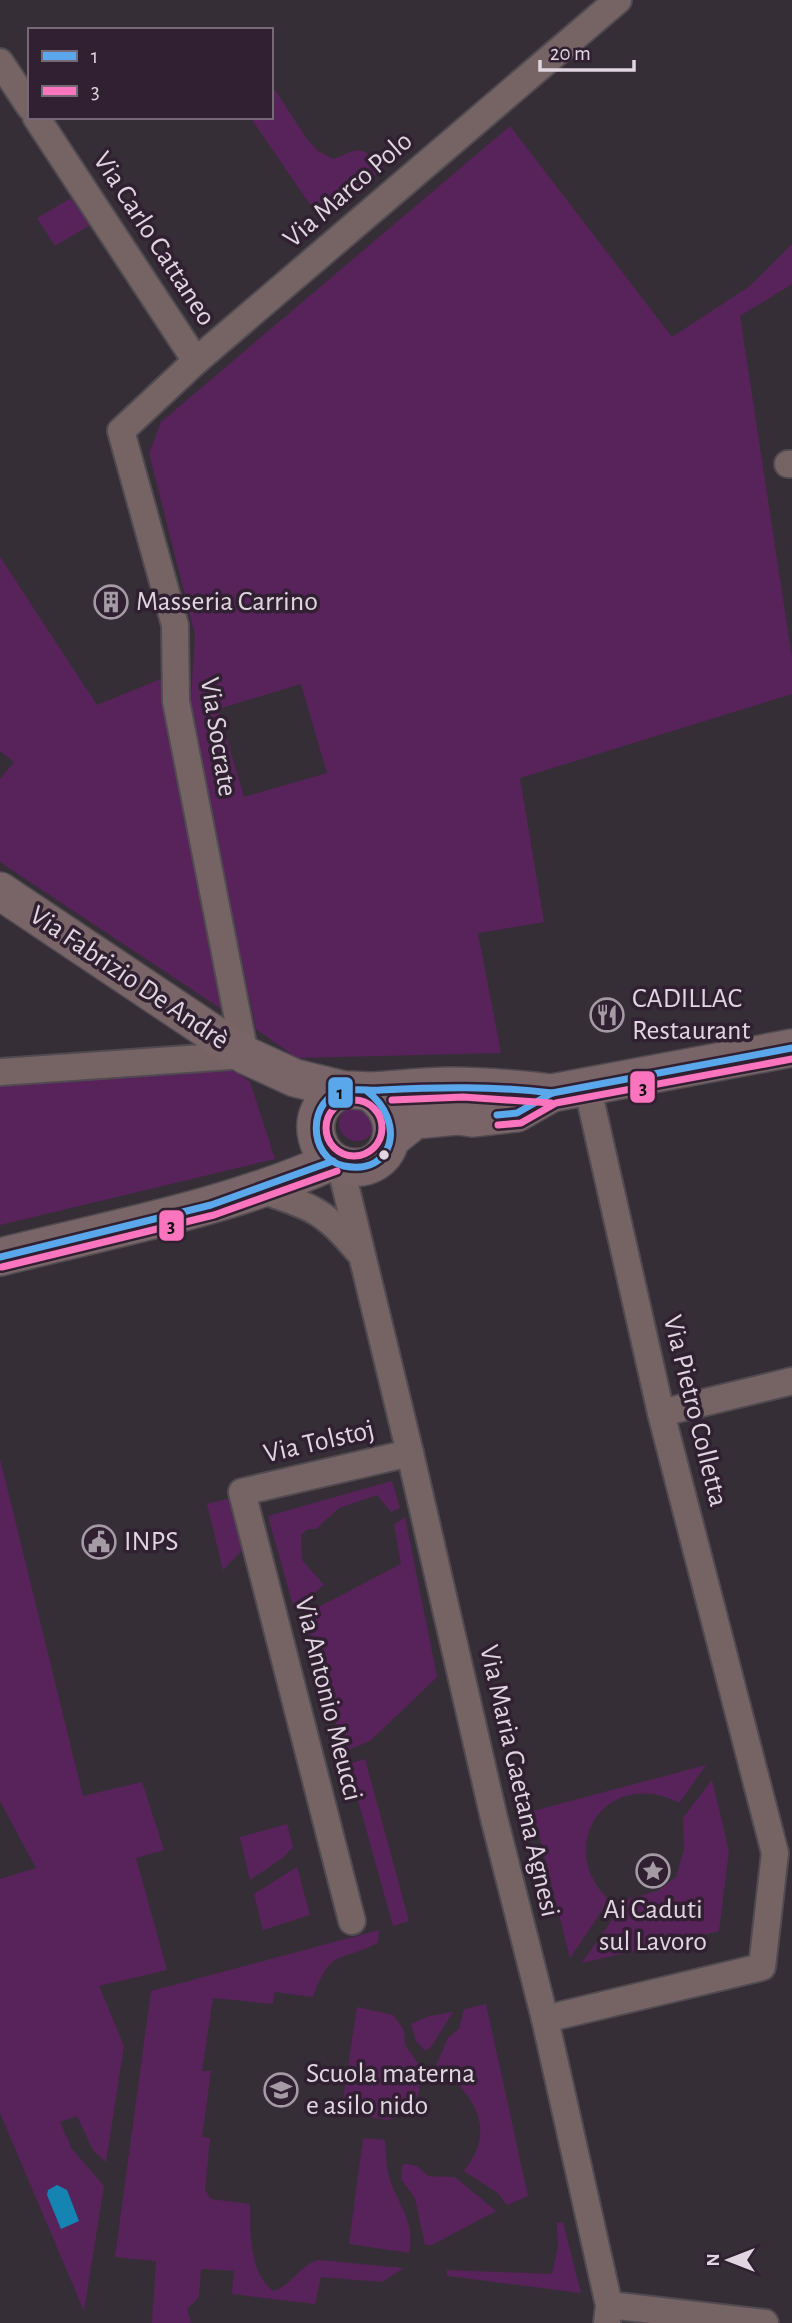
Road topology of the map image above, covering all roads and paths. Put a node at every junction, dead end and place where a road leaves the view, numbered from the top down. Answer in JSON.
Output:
{"nodes":[{"id":1,"x":618,"y":0,"type":"edge"},
{"id":2,"x":0,"y":62,"type":"edge"},
{"id":3,"x":28,"y":104,"type":"edge"},
{"id":4,"x":37,"y":119,"type":"edge"},
{"id":5,"x":197,"y":361,"type":"junction"},
{"id":6,"x":121,"y":431,"type":"joint"},
{"id":7,"x":0,"y":891,"type":"edge"},
{"id":8,"x":792,"y":1048,"type":"edge"},
{"id":9,"x":253,"y":1058,"type":"junction"},
{"id":10,"x":0,"y":1072,"type":"edge"},
{"id":11,"x":587,"y":1086,"type":"junction"},
{"id":12,"x":552,"y":1093,"type":"junction"},
{"id":13,"x":336,"y":1106,"type":"junction"},
{"id":14,"x":389,"y":1144,"type":"junction"},
{"id":15,"x":337,"y":1163,"type":"junction"},
{"id":16,"x":258,"y":1189,"type":"junction"},
{"id":17,"x":360,"y":1254,"type":"junction"},
{"id":18,"x":0,"y":1257,"type":"edge"},
{"id":19,"x":792,"y":1381,"type":"edge"},
{"id":20,"x":661,"y":1413,"type":"junction"},
{"id":21,"x":411,"y":1453,"type":"junction"},
{"id":22,"x":243,"y":1492,"type":"joint"},
{"id":23,"x":352,"y":1921,"type":"dead end"},
{"id":24,"x":545,"y":2019,"type":"junction"},
{"id":25,"x":608,"y":2314,"type":"edge"},
{"id":26,"x":765,"y":2323,"type":"edge"}],
"edges":[{"from":1,"to":5,"type":"street","name":"Via Marco Polo"},
{"from":2,"to":3,"type":"street"},
{"from":4,"to":5,"type":"street","name":"Via Carlo Cattaneo"},
{"from":5,"to":6,"type":"street","name":"Via Marco Polo"},
{"from":6,"to":9,"type":"street","name":"Via Socrate"},
{"from":7,"to":9,"type":"street","name":"Via Fabrizio De Andrè"},
{"from":8,"to":11,"type":"street"},
{"from":9,"to":10,"type":"street"},
{"from":9,"to":13,"type":"street","name":"Via Fabrizio De Andrè"},
{"from":11,"to":12,"type":"street"},
{"from":11,"to":20,"type":"street","name":"Via Pietro Colletta"},
{"from":12,"to":13,"type":"street"},
{"from":12,"to":14,"type":"street"},
{"from":13,"to":14,"type":"street"},
{"from":13,"to":15,"type":"street"},
{"from":13,"to":16,"type":"street"},
{"from":14,"to":15,"type":"street"},
{"from":14,"to":17,"type":"street","name":"Via Maria Gaetana Agnesi"},
{"from":15,"to":16,"type":"street"},
{"from":15,"to":17,"type":"street","name":"Via Maria Gaetana Agnesi"},
{"from":16,"to":17,"type":"street"},
{"from":16,"to":18,"type":"street"},
{"from":17,"to":21,"type":"street","name":"Via Maria Gaetana Agnesi"},
{"from":19,"to":20,"type":"street"},
{"from":20,"to":24,"type":"street","name":"Via Pietro Colletta"},
{"from":21,"to":22,"type":"street","name":"Via Tolstoj"},
{"from":21,"to":24,"type":"street","name":"Via Maria Gaetana Agnesi"},
{"from":22,"to":23,"type":"street","name":"Via Antonio Meucci"},
{"from":24,"to":25,"type":"street","name":"Via Maria Gaetana Agnesi"},
{"from":25,"to":26,"type":"street"}]}
